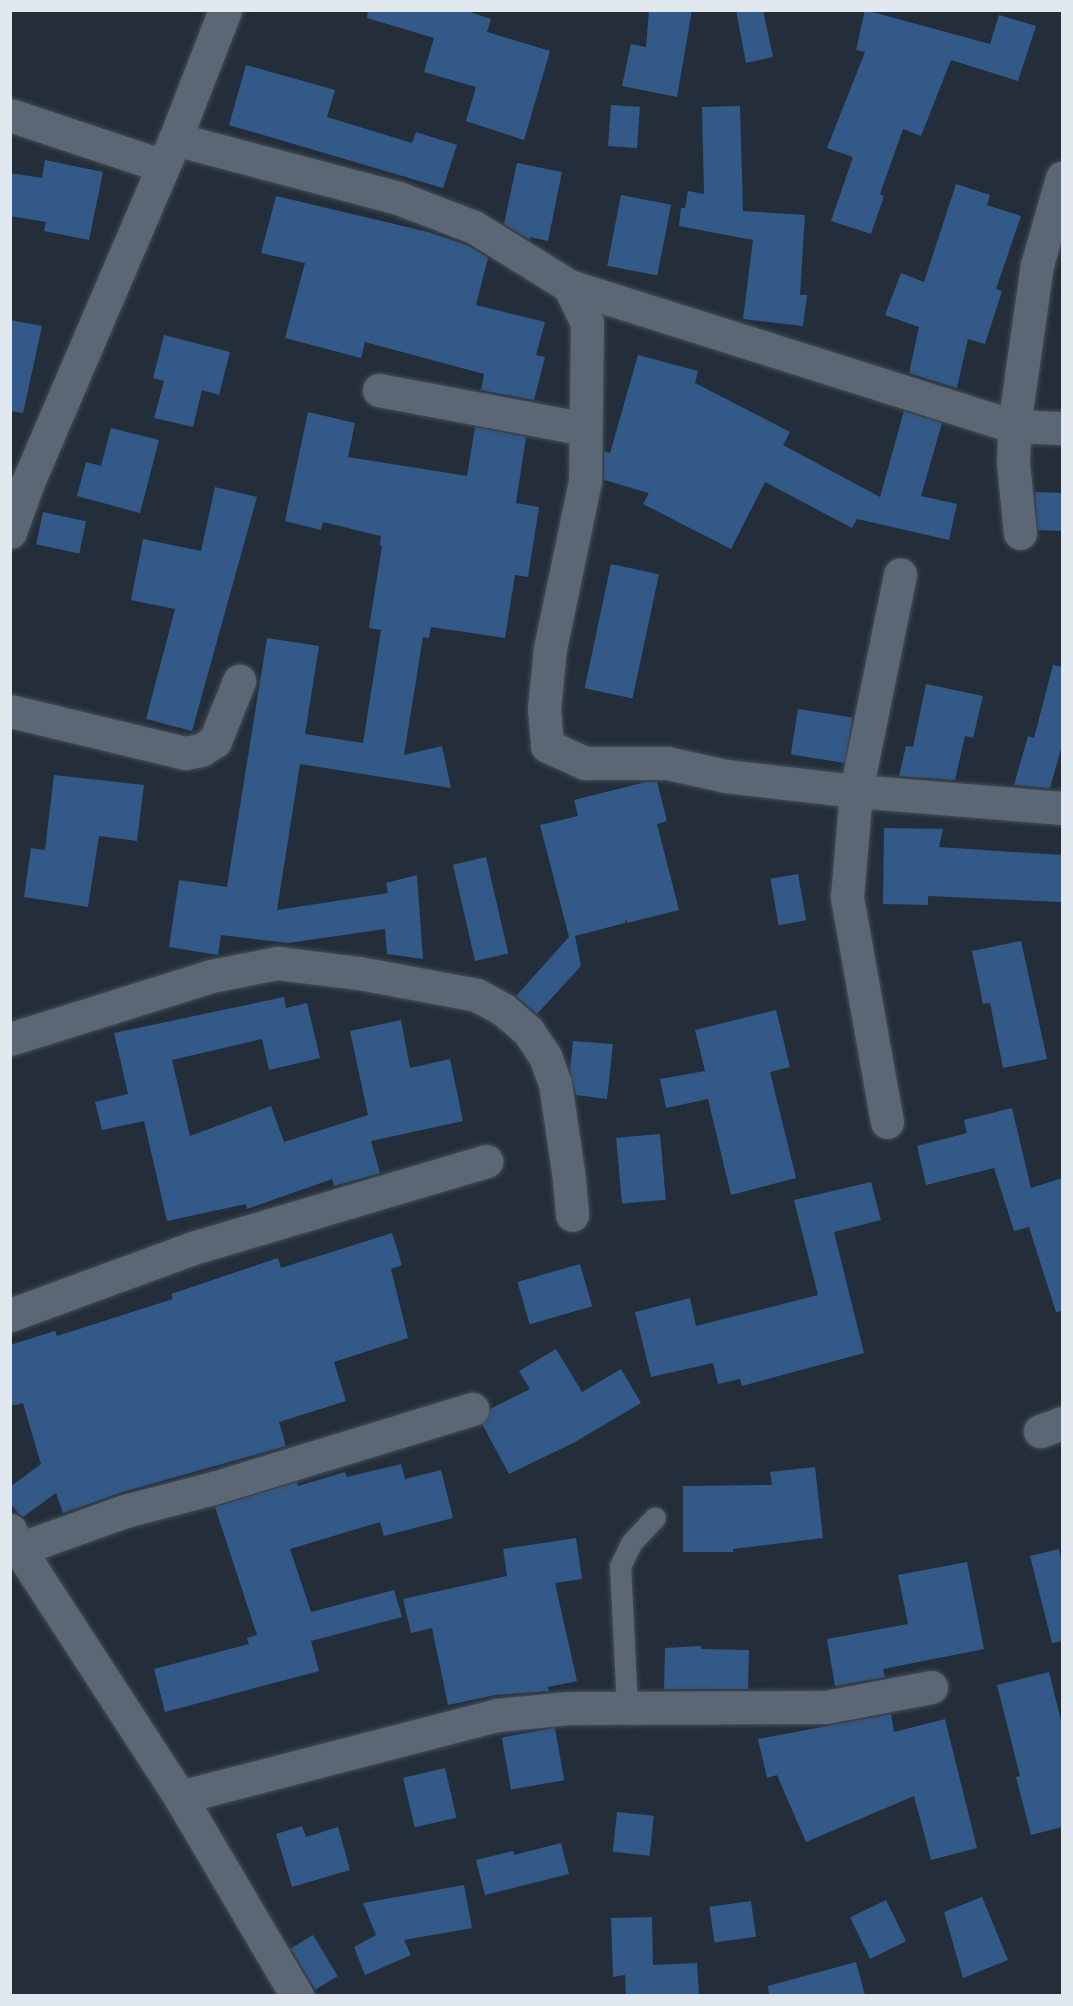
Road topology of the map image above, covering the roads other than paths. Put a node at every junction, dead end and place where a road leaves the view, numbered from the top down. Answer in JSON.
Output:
{"nodes":[{"id":1,"x":225,"y":10,"type":"edge"},
{"id":2,"x":10,"y":116,"type":"edge"},
{"id":3,"x":169,"y":153,"type":"junction"},
{"id":4,"x":1062,"y":178,"type":"edge"},
{"id":5,"x":569,"y":286,"type":"junction"},
{"id":6,"x":379,"y":390,"type":"dead end"},
{"id":7,"x":1014,"y":426,"type":"junction"},
{"id":8,"x":1062,"y":428,"type":"edge"},
{"id":9,"x":585,"y":429,"type":"junction"},
{"id":10,"x":10,"y":532,"type":"edge"},
{"id":11,"x":1020,"y":533,"type":"dead end"},
{"id":12,"x":900,"y":574,"type":"dead end"},
{"id":13,"x":239,"y":681,"type":"dead end"},
{"id":14,"x":10,"y":711,"type":"edge"},
{"id":15,"x":856,"y":791,"type":"junction"},
{"id":16,"x":1062,"y":808,"type":"edge"},
{"id":17,"x":10,"y":1039,"type":"edge"},
{"id":18,"x":887,"y":1122,"type":"dead end"},
{"id":19,"x":486,"y":1161,"type":"dead end"},
{"id":20,"x":572,"y":1215,"type":"dead end"},
{"id":21,"x":10,"y":1315,"type":"edge"},
{"id":22,"x":472,"y":1409,"type":"dead end"},
{"id":23,"x":655,"y":1517,"type":"dead end"},
{"id":24,"x":15,"y":1540,"type":"edge"},
{"id":25,"x":931,"y":1687,"type":"dead end"},
{"id":26,"x":627,"y":1708,"type":"junction"},
{"id":27,"x":180,"y":1797,"type":"junction"},
{"id":28,"x":297,"y":1995,"type":"edge"}],
"edges":[{"from":1,"to":3,"type":"street"},
{"from":2,"to":3,"type":"street"},
{"from":3,"to":5,"type":"street"},
{"from":3,"to":10,"type":"street"},
{"from":4,"to":7,"type":"street"},
{"from":5,"to":7,"type":"street"},
{"from":5,"to":9,"type":"street"},
{"from":6,"to":9,"type":"street"},
{"from":7,"to":8,"type":"street"},
{"from":7,"to":11,"type":"street"},
{"from":9,"to":15,"type":"street"},
{"from":12,"to":15,"type":"street"},
{"from":13,"to":14,"type":"street"},
{"from":15,"to":16,"type":"street"},
{"from":15,"to":18,"type":"street"},
{"from":17,"to":20,"type":"street"},
{"from":19,"to":21,"type":"street"},
{"from":22,"to":24,"type":"street"},
{"from":23,"to":26,"type":"lane"},
{"from":24,"to":27,"type":"street"},
{"from":25,"to":26,"type":"street"},
{"from":26,"to":27,"type":"street"},
{"from":27,"to":28,"type":"street"}]}
